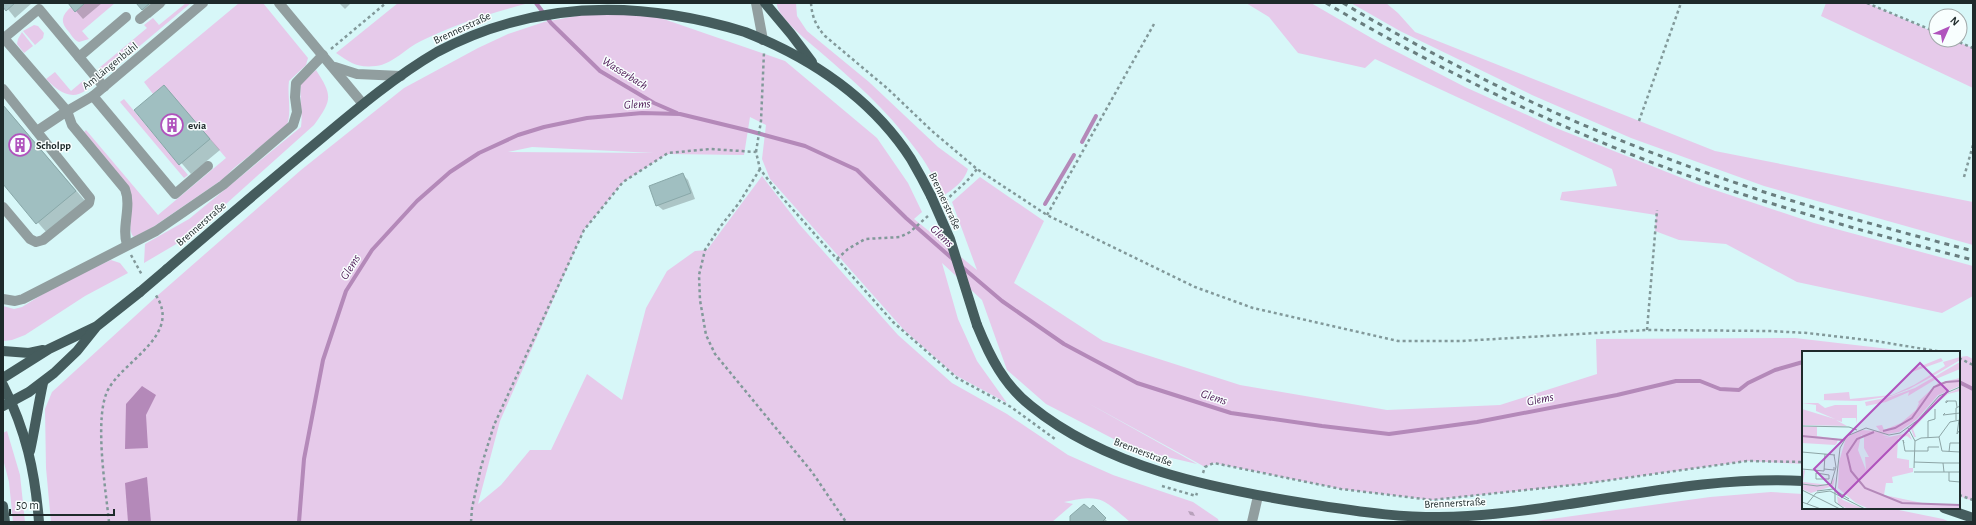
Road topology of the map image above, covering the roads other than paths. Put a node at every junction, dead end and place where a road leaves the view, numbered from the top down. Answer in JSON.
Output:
{"nodes":[{"id":1,"x":160,"y":3,"type":"edge"},
{"id":2,"x":203,"y":3,"type":"edge"},
{"id":3,"x":279,"y":3,"type":"edge"},
{"id":4,"x":756,"y":3,"type":"edge"},
{"id":5,"x":765,"y":3,"type":"edge"},
{"id":6,"x":42,"y":6,"type":"edge"},
{"id":7,"x":126,"y":17,"type":"dead end"},
{"id":8,"x":140,"y":19,"type":"dead end"},
{"id":9,"x":3,"y":38,"type":"edge"},
{"id":10,"x":763,"y":40,"type":"junction"},
{"id":11,"x":323,"y":55,"type":"junction"},
{"id":12,"x":79,"y":57,"type":"junction"},
{"id":13,"x":814,"y":65,"type":"junction"},
{"id":14,"x":333,"y":66,"type":"junction"},
{"id":15,"x":401,"y":76,"type":"junction"},
{"id":16,"x":104,"y":87,"type":"junction"},
{"id":17,"x":3,"y":89,"type":"edge"},
{"id":18,"x":93,"y":96,"type":"junction"},
{"id":19,"x":363,"y":104,"type":"junction"},
{"id":20,"x":67,"y":111,"type":"junction"},
{"id":21,"x":37,"y":131,"type":"junction"},
{"id":22,"x":208,"y":166,"type":"dead end"},
{"id":23,"x":3,"y":207,"type":"edge"},
{"id":24,"x":127,"y":245,"type":"junction"},
{"id":25,"x":3,"y":299,"type":"edge"},
{"id":26,"x":97,"y":326,"type":"junction"},
{"id":27,"x":49,"y":349,"type":"junction"},
{"id":28,"x":3,"y":351,"type":"edge"},
{"id":29,"x":3,"y":378,"type":"edge"},
{"id":30,"x":43,"y":383,"type":"junction"},
{"id":31,"x":3,"y":385,"type":"edge"},
{"id":32,"x":7,"y":404,"type":"edge"},
{"id":33,"x":29,"y":452,"type":"junction"},
{"id":34,"x":1802,"y":481,"type":"edge"},
{"id":35,"x":1258,"y":496,"type":"junction"},
{"id":36,"x":3,"y":506,"type":"edge"},
{"id":37,"x":1947,"y":509,"type":"edge"},
{"id":38,"x":1973,"y":518,"type":"edge"},
{"id":39,"x":5,"y":522,"type":"edge"},
{"id":40,"x":39,"y":522,"type":"edge"},
{"id":41,"x":1252,"y":522,"type":"edge"}],
"edges":[{"from":1,"to":8,"type":"street"},
{"from":2,"to":16,"type":"street","name":"Am Längenbühl"},
{"from":3,"to":11,"type":"street"},
{"from":4,"to":10,"type":"street"},
{"from":5,"to":13,"type":"main road"},
{"from":6,"to":9,"type":"street"},
{"from":6,"to":12,"type":"street"},
{"from":7,"to":12,"type":"street"},
{"from":9,"to":20,"type":"street"},
{"from":10,"to":13,"type":"main road","name":"Brennerstraße"},
{"from":10,"to":15,"type":"main road","name":"Brennerstraße"},
{"from":11,"to":14,"type":"street"},
{"from":11,"to":24,"type":"street"},
{"from":12,"to":16,"type":"street"},
{"from":13,"to":35,"type":"main road","name":"Brennerstraße","bridge":true},
{"from":14,"to":15,"type":"street"},
{"from":14,"to":19,"type":"street"},
{"from":15,"to":19,"type":"main road","name":"Brennerstraße"},
{"from":16,"to":18,"type":"street","name":"Am Längenbühl"},
{"from":17,"to":21,"type":"street"},
{"from":18,"to":20,"type":"street","name":"Am Längenbühl"},
{"from":18,"to":22,"type":"street"},
{"from":19,"to":26,"type":"main road","name":"Brennerstraße","bridge":true},
{"from":20,"to":21,"type":"street","name":"Am Längenbühl"},
{"from":20,"to":24,"type":"street"},
{"from":21,"to":23,"type":"street"},
{"from":24,"to":25,"type":"street"},
{"from":26,"to":27,"type":"main road","name":"Brennerstraße"},
{"from":26,"to":30,"type":"main road","name":"Brennerstraße"},
{"from":27,"to":28,"type":"main road"},
{"from":27,"to":29,"type":"main road","name":"Brennerstraße"},
{"from":30,"to":32,"type":"main road","name":"Brennerstraße"},
{"from":30,"to":33,"type":"main road"},
{"from":31,"to":32,"type":"main road"},
{"from":32,"to":33,"type":"main road"},
{"from":33,"to":40,"type":"main road"},
{"from":34,"to":35,"type":"main road","name":"Brennerstraße"},
{"from":35,"to":41,"type":"street"},
{"from":36,"to":39,"type":"main road"},
{"from":37,"to":38,"type":"main road"}]}
